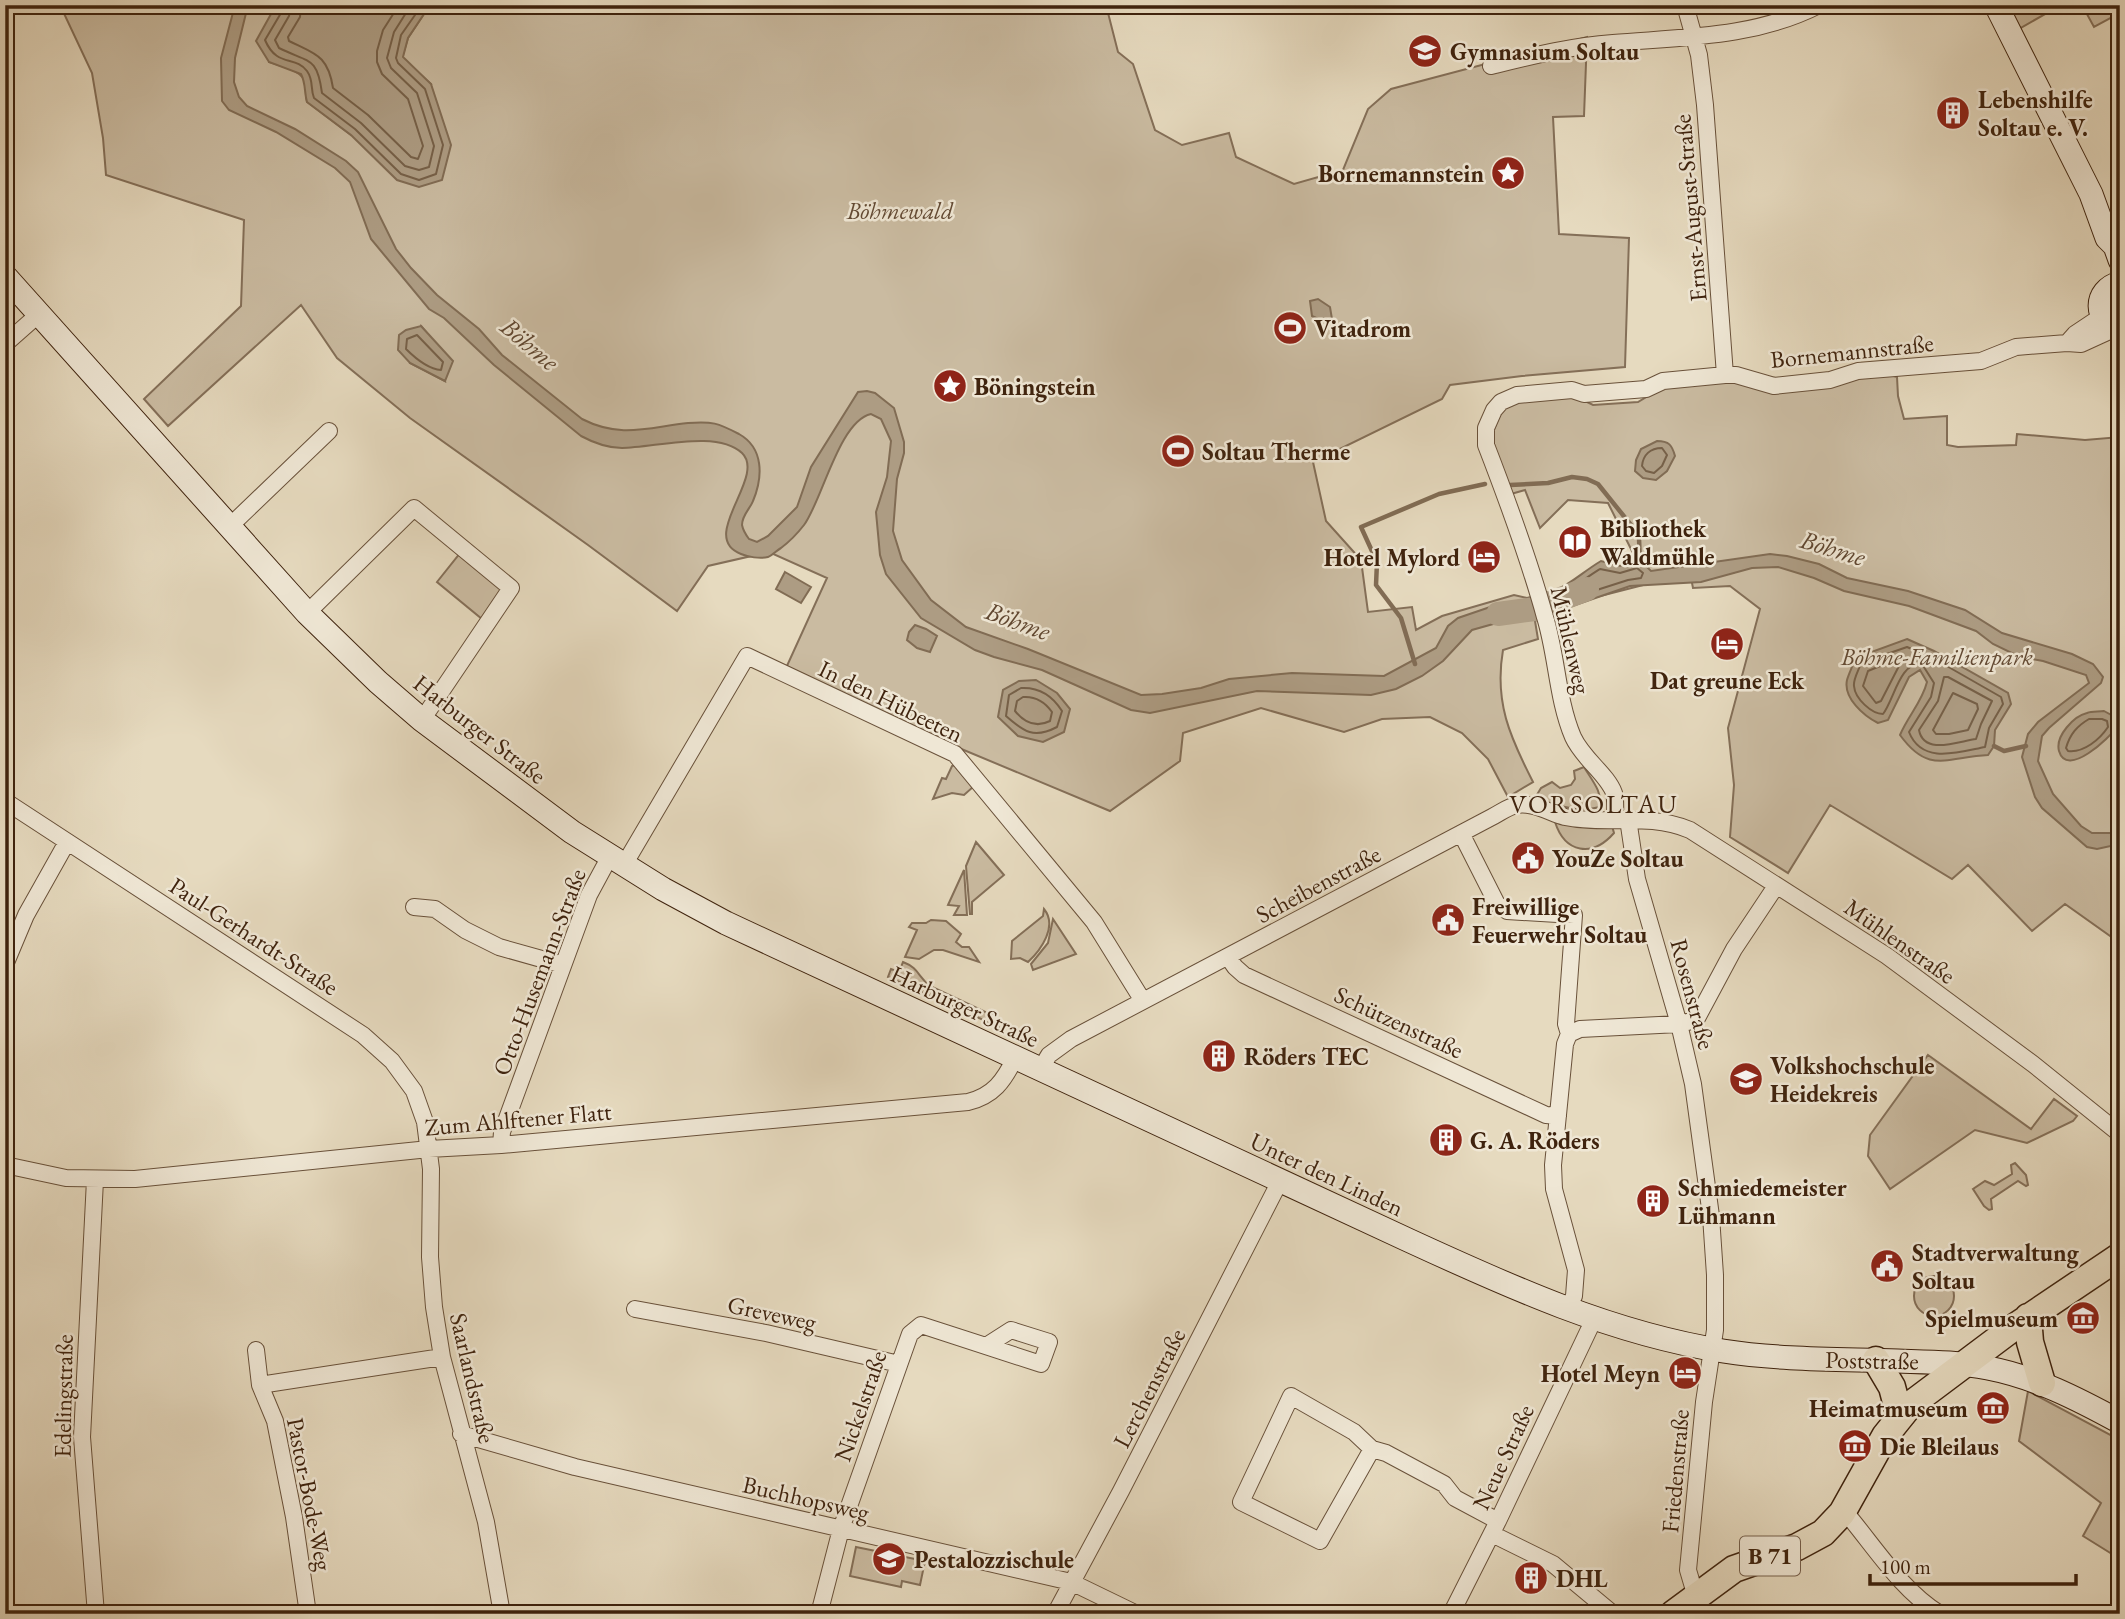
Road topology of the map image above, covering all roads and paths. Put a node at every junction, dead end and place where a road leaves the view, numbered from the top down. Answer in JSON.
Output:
{"nodes":[{"id":1,"x":1685,"y":5,"type":"edge"},
{"id":2,"x":1819,"y":5,"type":"edge"},
{"id":3,"x":1996,"y":5,"type":"edge"},
{"id":4,"x":1695,"y":38,"type":"junction"},
{"id":5,"x":1491,"y":66,"type":"dead end"},
{"id":6,"x":2107,"y":239,"type":"junction"},
{"id":7,"x":2120,"y":260,"type":"edge"},
{"id":8,"x":5,"y":276,"type":"edge"},
{"id":9,"x":2115,"y":285,"type":"edge"},
{"id":10,"x":39,"y":314,"type":"junction"},
{"id":11,"x":2112,"y":325,"type":"edge"},
{"id":12,"x":5,"y":344,"type":"edge"},
{"id":13,"x":1725,"y":375,"type":"junction"},
{"id":14,"x":1517,"y":395,"type":"joint"},
{"id":15,"x":329,"y":432,"type":"dead end"},
{"id":16,"x":229,"y":527,"type":"junction"},
{"id":17,"x":307,"y":613,"type":"junction"},
{"id":18,"x":422,"y":720,"type":"junction"},
{"id":19,"x":5,"y":801,"type":"edge"},
{"id":20,"x":1627,"y":819,"type":"junction"},
{"id":21,"x":1462,"y":835,"type":"junction"},
{"id":22,"x":67,"y":842,"type":"junction"},
{"id":23,"x":617,"y":861,"type":"junction"},
{"id":24,"x":1776,"y":886,"type":"junction"},
{"id":25,"x":414,"y":907,"type":"dead end"},
{"id":26,"x":1228,"y":957,"type":"junction"},
{"id":27,"x":5,"y":965,"type":"edge"},
{"id":28,"x":563,"y":965,"type":"junction"},
{"id":29,"x":1143,"y":1001,"type":"junction"},
{"id":30,"x":1679,"y":1024,"type":"junction"},
{"id":31,"x":1569,"y":1034,"type":"junction"},
{"id":32,"x":1015,"y":1058,"type":"junction"},
{"id":33,"x":1040,"y":1070,"type":"junction"},
{"id":34,"x":1558,"y":1116,"type":"junction"},
{"id":35,"x":2120,"y":1134,"type":"edge"},
{"id":36,"x":501,"y":1145,"type":"junction"},
{"id":37,"x":429,"y":1149,"type":"junction"},
{"id":38,"x":5,"y":1165,"type":"edge"},
{"id":39,"x":95,"y":1180,"type":"junction"},
{"id":40,"x":1280,"y":1181,"type":"junction"},
{"id":41,"x":2120,"y":1256,"type":"edge"},
{"id":42,"x":635,"y":1309,"type":"dead end"},
{"id":43,"x":1567,"y":1310,"type":"junction"},
{"id":44,"x":2028,"y":1317,"type":"junction"},
{"id":45,"x":1594,"y":1319,"type":"junction"},
{"id":46,"x":986,"y":1346,"type":"dead end"},
{"id":47,"x":1712,"y":1349,"type":"junction"},
{"id":48,"x":256,"y":1350,"type":"dead end"},
{"id":49,"x":442,"y":1357,"type":"junction"},
{"id":50,"x":1876,"y":1360,"type":"junction"},
{"id":51,"x":899,"y":1364,"type":"junction"},
{"id":52,"x":1962,"y":1364,"type":"junction"},
{"id":53,"x":2042,"y":1383,"type":"junction"},
{"id":54,"x":260,"y":1385,"type":"junction"},
{"id":55,"x":1900,"y":1416,"type":"junction"},
{"id":56,"x":2120,"y":1422,"type":"edge"},
{"id":57,"x":461,"y":1434,"type":"junction"},
{"id":58,"x":1372,"y":1449,"type":"junction"},
{"id":59,"x":1842,"y":1513,"type":"junction"},
{"id":60,"x":1495,"y":1527,"type":"junction"},
{"id":61,"x":841,"y":1529,"type":"junction"},
{"id":62,"x":1071,"y":1582,"type":"junction"},
{"id":63,"x":1698,"y":1605,"type":"edge"},
{"id":64,"x":496,"y":1612,"type":"edge"},
{"id":65,"x":96,"y":1614,"type":"edge"},
{"id":66,"x":308,"y":1614,"type":"edge"},
{"id":67,"x":819,"y":1614,"type":"edge"},
{"id":68,"x":1055,"y":1614,"type":"edge"},
{"id":69,"x":1137,"y":1614,"type":"edge"},
{"id":70,"x":1451,"y":1614,"type":"edge"},
{"id":71,"x":1612,"y":1614,"type":"edge"},
{"id":72,"x":1673,"y":1614,"type":"edge"},
{"id":73,"x":1940,"y":1614,"type":"edge"}],
"edges":[{"from":1,"to":4,"type":"street","name":"Ernst-August-Straße"},
{"from":2,"to":4,"type":"street"},
{"from":3,"to":6,"type":"main road"},
{"from":4,"to":5,"type":"street"},
{"from":4,"to":13,"type":"street","name":"Ernst-August-Straße"},
{"from":6,"to":7,"type":"main road"},
{"from":6,"to":9,"type":"main road"},
{"from":8,"to":10,"type":"main road","name":"Harburger Straße"},
{"from":9,"to":11,"type":"main road"},
{"from":10,"to":12,"type":"street"},
{"from":10,"to":16,"type":"main road","name":"Harburger Straße"},
{"from":11,"to":13,"type":"street","name":"Bornemannstraße"},
{"from":13,"to":14,"type":"street","name":"Bornemannstraße"},
{"from":14,"to":20,"type":"street","name":"Mühlenweg"},
{"from":15,"to":16,"type":"street"},
{"from":16,"to":17,"type":"main road","name":"Harburger Straße"},
{"from":17,"to":18,"type":"main road","name":"Harburger Straße"},
{"from":17,"to":18,"type":"street"},
{"from":18,"to":23,"type":"main road","name":"Harburger Straße"},
{"from":19,"to":22,"type":"street","name":"Paul-Gerhardt-Straße"},
{"from":20,"to":21,"type":"street","name":"Scheibenstraße"},
{"from":20,"to":24,"type":"street","name":"Mühlenstraße"},
{"from":20,"to":30,"type":"street","name":"Rosenstraße"},
{"from":21,"to":26,"type":"street","name":"Scheibenstraße"},
{"from":21,"to":31,"type":"street"},
{"from":22,"to":27,"type":"street"},
{"from":22,"to":37,"type":"street","name":"Paul-Gerhardt-Straße"},
{"from":23,"to":28,"type":"street","name":"Otto-Husemann-Straße"},
{"from":23,"to":29,"type":"street","name":"In den Hübeeten"},
{"from":23,"to":32,"type":"main road","name":"Harburger Straße"},
{"from":24,"to":30,"type":"street"},
{"from":24,"to":35,"type":"street","name":"Mühlenstraße"},
{"from":25,"to":28,"type":"street"},
{"from":26,"to":29,"type":"street","name":"Scheibenstraße"},
{"from":26,"to":34,"type":"street","name":"Schützenstraße"},
{"from":28,"to":36,"type":"street","name":"Otto-Husemann-Straße"},
{"from":29,"to":33,"type":"street","name":"Scheibenstraße"},
{"from":30,"to":31,"type":"street"},
{"from":30,"to":47,"type":"street","name":"Rosenstraße"},
{"from":31,"to":34,"type":"street"},
{"from":32,"to":33,"type":"main road","name":"Harburger Straße"},
{"from":32,"to":36,"type":"street","name":"Zum Ahlftener Flatt"},
{"from":33,"to":40,"type":"main road","name":"Unter den Linden"},
{"from":34,"to":43,"type":"street"},
{"from":36,"to":37,"type":"street","name":"Zum Ahlftener Flatt"},
{"from":37,"to":39,"type":"street","name":"Zum Ahlftener Flatt"},
{"from":37,"to":49,"type":"street","name":"Saarlandstraße"},
{"from":38,"to":39,"type":"street","name":"Zum Ahlftener Flatt"},
{"from":39,"to":65,"type":"street","name":"Edelingstraße"},
{"from":40,"to":43,"type":"main road","name":"Unter den Linden"},
{"from":40,"to":62,"type":"street","name":"Lerchenstraße"},
{"from":41,"to":44,"type":"main road","number":"B 71"},
{"from":42,"to":51,"type":"street","name":"Greveweg"},
{"from":43,"to":45,"type":"main road","name":"Unter den Linden"},
{"from":44,"to":52,"type":"main road","number":"B 71"},
{"from":44,"to":53,"type":"main road"},
{"from":45,"to":47,"type":"main road","name":"Poststraße"},
{"from":45,"to":60,"type":"street","name":"Neue Straße"},
{"from":46,"to":51,"type":"street","name":"Nickelstraße"},
{"from":47,"to":50,"type":"main road","name":"Poststraße"},
{"from":47,"to":63,"type":"street","name":"Friedenstraße"},
{"from":48,"to":54,"type":"street","name":"Pastor-Bode-Weg"},
{"from":49,"to":54,"type":"street"},
{"from":49,"to":57,"type":"street","name":"Saarlandstraße"},
{"from":50,"to":52,"type":"main road","name":"Poststraße"},
{"from":50,"to":55,"type":"main road"},
{"from":51,"to":61,"type":"street","name":"Nickelstraße"},
{"from":52,"to":53,"type":"main road","name":"Poststraße"},
{"from":52,"to":55,"type":"main road","number":"B 71"},
{"from":53,"to":56,"type":"main road","name":"Poststraße"},
{"from":54,"to":66,"type":"street","name":"Pastor-Bode-Weg"},
{"from":55,"to":59,"type":"main road","number":"B 71"},
{"from":57,"to":61,"type":"street","name":"Buchhopsweg"},
{"from":57,"to":64,"type":"street","name":"Saarlandstraße"},
{"from":58,"to":58,"type":"street"},
{"from":58,"to":60,"type":"street"},
{"from":59,"to":63,"type":"main road","number":"B 71"},
{"from":59,"to":73,"type":"street"},
{"from":60,"to":70,"type":"street","name":"Neue Straße"},
{"from":60,"to":71,"type":"street"},
{"from":61,"to":62,"type":"street","name":"Buchhopsweg"},
{"from":61,"to":67,"type":"street","name":"Nickelstraße"},
{"from":62,"to":68,"type":"street","name":"Lerchenstraße"},
{"from":62,"to":69,"type":"street","name":"Buchhopsweg"},
{"from":63,"to":72,"type":"main road","number":"B 71"}]}
